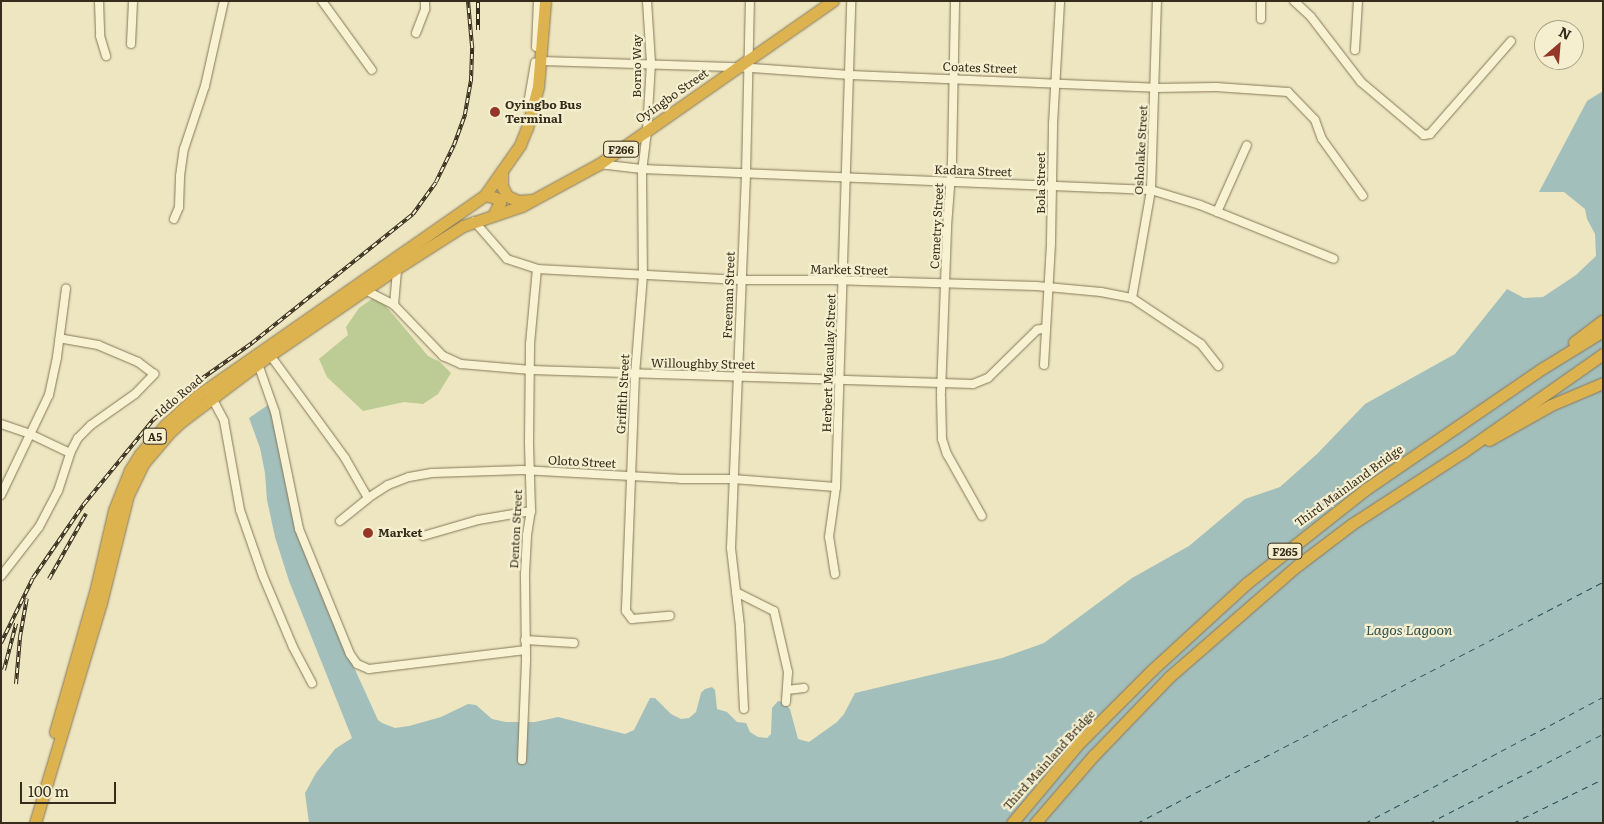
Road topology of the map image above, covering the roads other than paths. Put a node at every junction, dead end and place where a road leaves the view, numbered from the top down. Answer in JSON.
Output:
{"nodes":[{"id":1,"x":99,"y":1,"type":"edge"},
{"id":2,"x":133,"y":1,"type":"edge"},
{"id":3,"x":224,"y":1,"type":"edge"},
{"id":4,"x":322,"y":1,"type":"edge"},
{"id":5,"x":425,"y":1,"type":"edge"},
{"id":6,"x":538,"y":1,"type":"edge"},
{"id":7,"x":545,"y":1,"type":"edge"},
{"id":8,"x":647,"y":1,"type":"edge"},
{"id":9,"x":750,"y":1,"type":"edge"},
{"id":10,"x":833,"y":1,"type":"edge"},
{"id":11,"x":851,"y":1,"type":"edge"},
{"id":12,"x":955,"y":1,"type":"edge"},
{"id":13,"x":1060,"y":1,"type":"edge"},
{"id":14,"x":1157,"y":1,"type":"edge"},
{"id":15,"x":1261,"y":1,"type":"edge"},
{"id":16,"x":1294,"y":1,"type":"edge"},
{"id":17,"x":1358,"y":1,"type":"edge"},
{"id":18,"x":1261,"y":19,"type":"dead end"},
{"id":19,"x":416,"y":33,"type":"dead end"},
{"id":20,"x":1511,"y":41,"type":"dead end"},
{"id":21,"x":131,"y":44,"type":"dead end"},
{"id":22,"x":1355,"y":50,"type":"dead end"},
{"id":23,"x":106,"y":56,"type":"dead end"},
{"id":24,"x":542,"y":61,"type":"junction"},
{"id":25,"x":651,"y":63,"type":"junction"},
{"id":26,"x":744,"y":65,"type":"junction"},
{"id":27,"x":372,"y":70,"type":"dead end"},
{"id":28,"x":850,"y":75,"type":"junction"},
{"id":29,"x":953,"y":78,"type":"junction"},
{"id":30,"x":1055,"y":83,"type":"junction"},
{"id":31,"x":1156,"y":88,"type":"junction"},
{"id":32,"x":647,"y":131,"type":"junction"},
{"id":33,"x":1247,"y":145,"type":"dead end"},
{"id":34,"x":599,"y":164,"type":"junction"},
{"id":35,"x":642,"y":169,"type":"junction"},
{"id":36,"x":502,"y":171,"type":"junction"},
{"id":37,"x":746,"y":174,"type":"junction"},
{"id":38,"x":847,"y":179,"type":"junction"},
{"id":39,"x":951,"y":181,"type":"junction"},
{"id":40,"x":1053,"y":185,"type":"junction"},
{"id":41,"x":1151,"y":190,"type":"junction"},
{"id":42,"x":485,"y":195,"type":"junction"},
{"id":43,"x":1363,"y":196,"type":"dead end"},
{"id":44,"x":535,"y":199,"type":"junction"},
{"id":45,"x":1217,"y":212,"type":"junction"},
{"id":46,"x":494,"y":214,"type":"junction"},
{"id":47,"x":174,"y":219,"type":"dead end"},
{"id":48,"x":474,"y":221,"type":"junction"},
{"id":49,"x":1334,"y":259,"type":"dead end"},
{"id":50,"x":397,"y":268,"type":"junction"},
{"id":51,"x":537,"y":269,"type":"junction"},
{"id":52,"x":643,"y":275,"type":"junction"},
{"id":53,"x":740,"y":280,"type":"junction"},
{"id":54,"x":843,"y":280,"type":"junction"},
{"id":55,"x":946,"y":283,"type":"junction"},
{"id":56,"x":1048,"y":287,"type":"junction"},
{"id":57,"x":66,"y":289,"type":"dead end"},
{"id":58,"x":365,"y":290,"type":"junction"},
{"id":59,"x":1132,"y":298,"type":"junction"},
{"id":60,"x":394,"y":305,"type":"junction"},
{"id":61,"x":1603,"y":320,"type":"edge"},
{"id":62,"x":1046,"y":328,"type":"junction"},
{"id":63,"x":1603,"y":331,"type":"edge"},
{"id":64,"x":60,"y":338,"type":"junction"},
{"id":65,"x":1603,"y":354,"type":"edge"},
{"id":66,"x":270,"y":355,"type":"junction"},
{"id":67,"x":258,"y":364,"type":"junction"},
{"id":68,"x":1044,"y":365,"type":"dead end"},
{"id":69,"x":1218,"y":366,"type":"dead end"},
{"id":70,"x":1543,"y":368,"type":"junction"},
{"id":71,"x":531,"y":370,"type":"junction"},
{"id":72,"x":635,"y":374,"type":"junction"},
{"id":73,"x":737,"y":375,"type":"junction"},
{"id":74,"x":839,"y":381,"type":"junction"},
{"id":75,"x":1603,"y":383,"type":"edge"},
{"id":76,"x":941,"y":391,"type":"junction"},
{"id":77,"x":212,"y":398,"type":"junction"},
{"id":78,"x":1,"y":424,"type":"edge"},
{"id":79,"x":30,"y":434,"type":"junction"},
{"id":80,"x":1463,"y":452,"type":"junction"},
{"id":81,"x":70,"y":453,"type":"junction"},
{"id":82,"x":529,"y":471,"type":"junction"},
{"id":83,"x":630,"y":476,"type":"junction"},
{"id":84,"x":733,"y":479,"type":"junction"},
{"id":85,"x":836,"y":487,"type":"junction"},
{"id":86,"x":1,"y":495,"type":"edge"},
{"id":87,"x":368,"y":498,"type":"junction"},
{"id":88,"x":531,"y":511,"type":"junction"},
{"id":89,"x":982,"y":516,"type":"dead end"},
{"id":90,"x":340,"y":521,"type":"dead end"},
{"id":91,"x":423,"y":536,"type":"dead end"},
{"id":92,"x":835,"y":574,"type":"dead end"},
{"id":93,"x":1,"y":576,"type":"edge"},
{"id":94,"x":736,"y":592,"type":"junction"},
{"id":95,"x":670,"y":616,"type":"dead end"},
{"id":96,"x":525,"y":640,"type":"junction"},
{"id":97,"x":574,"y":643,"type":"dead end"},
{"id":98,"x":526,"y":650,"type":"junction"},
{"id":99,"x":312,"y":683,"type":"dead end"},
{"id":100,"x":804,"y":688,"type":"dead end"},
{"id":101,"x":787,"y":690,"type":"junction"},
{"id":102,"x":786,"y":702,"type":"dead end"},
{"id":103,"x":744,"y":709,"type":"dead end"},
{"id":104,"x":522,"y":760,"type":"dead end"},
{"id":105,"x":28,"y":823,"type":"edge"},
{"id":106,"x":35,"y":823,"type":"edge"},
{"id":107,"x":1012,"y":823,"type":"edge"},
{"id":108,"x":1035,"y":823,"type":"edge"}],
"edges":[{"from":1,"to":23,"type":"street"},
{"from":2,"to":21,"type":"street"},
{"from":3,"to":47,"type":"street"},
{"from":4,"to":27,"type":"street"},
{"from":5,"to":19,"type":"street"},
{"from":6,"to":36,"type":"street"},
{"from":7,"to":24,"type":"highway","number":"A5"},
{"from":8,"to":25,"type":"street","name":"Borno Way"},
{"from":9,"to":26,"type":"street","name":"Freeman Street"},
{"from":10,"to":26,"type":"highway","name":"Oyingbo Street","number":"F266"},
{"from":11,"to":28,"type":"street","name":"Herbert Macaulay Street"},
{"from":12,"to":29,"type":"street","name":"Cemetry Street"},
{"from":13,"to":30,"type":"street","name":"Bola Street"},
{"from":14,"to":31,"type":"street","name":"Osholake Street"},
{"from":15,"to":18,"type":"street"},
{"from":16,"to":20,"type":"street"},
{"from":17,"to":22,"type":"street"},
{"from":24,"to":25,"type":"street","name":"Coates Street"},
{"from":24,"to":36,"type":"highway","number":"A5"},
{"from":25,"to":26,"type":"street","name":"Coates Street"},
{"from":25,"to":32,"type":"street","name":"Borno Way"},
{"from":26,"to":28,"type":"street","name":"Coates Street"},
{"from":26,"to":32,"type":"highway","name":"Oyingbo Street","number":"F266"},
{"from":26,"to":37,"type":"street","name":"Freeman Street"},
{"from":28,"to":29,"type":"street","name":"Coates Street"},
{"from":28,"to":38,"type":"street","name":"Herbert Macaulay Street"},
{"from":29,"to":30,"type":"street","name":"Coates Street"},
{"from":29,"to":39,"type":"street","name":"Cemetry Street"},
{"from":30,"to":31,"type":"street","name":"Coates Street"},
{"from":30,"to":40,"type":"street","name":"Bola Street"},
{"from":31,"to":41,"type":"street","name":"Osholake Street"},
{"from":31,"to":43,"type":"street","name":"Coates Street"},
{"from":32,"to":34,"type":"highway","name":"Oyingbo Street","number":"F266"},
{"from":32,"to":35,"type":"street","name":"Griffith Street"},
{"from":33,"to":45,"type":"street"},
{"from":34,"to":35,"type":"street","name":"Kadara Street"},
{"from":34,"to":44,"type":"highway","name":"Oyingbo Street","number":"F266"},
{"from":35,"to":37,"type":"street","name":"Kadara Street"},
{"from":35,"to":52,"type":"street","name":"Griffith Street"},
{"from":36,"to":42,"type":"highway","number":"A5"},
{"from":36,"to":44,"type":"highway"},
{"from":37,"to":38,"type":"street","name":"Kadara Street"},
{"from":37,"to":53,"type":"street","name":"Freeman Street"},
{"from":38,"to":39,"type":"street","name":"Kadara Street"},
{"from":38,"to":54,"type":"street","name":"Herbert Macaulay Street"},
{"from":39,"to":40,"type":"street","name":"Kadara Street"},
{"from":39,"to":55,"type":"street","name":"Cemetry Street"},
{"from":40,"to":41,"type":"street","name":"Kadara Street"},
{"from":40,"to":56,"type":"street","name":"Bola Street"},
{"from":41,"to":45,"type":"street","name":"Kadara Street"},
{"from":41,"to":59,"type":"street","name":"Osholake Street"},
{"from":42,"to":46,"type":"highway"},
{"from":42,"to":105,"type":"highway","name":"Iddo Road","number":"A5"},
{"from":44,"to":46,"type":"highway","name":"Oyingbo Street","number":"F266"},
{"from":45,"to":49,"type":"street","name":"Kadara Street"},
{"from":46,"to":48,"type":"highway","name":"Iddo Road","number":"A5"},
{"from":48,"to":50,"type":"highway","name":"Iddo Road","number":"A5"},
{"from":48,"to":51,"type":"street","name":"Market Street"},
{"from":50,"to":58,"type":"highway","name":"Iddo Road","number":"A5"},
{"from":50,"to":60,"type":"street"},
{"from":51,"to":52,"type":"street","name":"Market Street"},
{"from":51,"to":71,"type":"street","name":"Denton Street"},
{"from":52,"to":53,"type":"street","name":"Market Street"},
{"from":52,"to":72,"type":"street","name":"Griffith Street"},
{"from":53,"to":54,"type":"street","name":"Market Street"},
{"from":53,"to":73,"type":"street","name":"Freeman Street"},
{"from":54,"to":55,"type":"street","name":"Market Street"},
{"from":54,"to":74,"type":"street","name":"Herbert Macaulay Street"},
{"from":55,"to":56,"type":"street","name":"Market Street"},
{"from":55,"to":76,"type":"street","name":"Cemetry Street"},
{"from":56,"to":59,"type":"street","name":"Market Street"},
{"from":56,"to":62,"type":"street","name":"Bola Street"},
{"from":57,"to":64,"type":"street"},
{"from":58,"to":60,"type":"street","name":"Willoughby Street"},
{"from":58,"to":66,"type":"highway","name":"Iddo Road","number":"A5"},
{"from":59,"to":69,"type":"street","name":"Market Street"},
{"from":60,"to":71,"type":"street","name":"Willoughby Street"},
{"from":61,"to":70,"type":"highway"},
{"from":62,"to":68,"type":"street","name":"Bola Street"},
{"from":62,"to":76,"type":"street","name":"Willoughby Street"},
{"from":63,"to":70,"type":"highway","name":"Third Mainland Bridge","number":"F265"},
{"from":64,"to":79,"type":"street"},
{"from":64,"to":81,"type":"street"},
{"from":65,"to":80,"type":"highway","number":"F265"},
{"from":66,"to":67,"type":"highway","name":"Iddo Road","number":"A5"},
{"from":66,"to":87,"type":"street"},
{"from":67,"to":77,"type":"highway","name":"Iddo Road","number":"A5"},
{"from":67,"to":98,"type":"street"},
{"from":70,"to":107,"type":"highway","name":"Third Mainland Bridge","number":"F265"},
{"from":71,"to":72,"type":"street","name":"Willoughby Street"},
{"from":71,"to":82,"type":"street","name":"Denton Street"},
{"from":72,"to":73,"type":"street","name":"Willoughby Street"},
{"from":72,"to":83,"type":"street","name":"Griffith Street"},
{"from":73,"to":74,"type":"street","name":"Willoughby Street"},
{"from":73,"to":84,"type":"street","name":"Freeman Street"},
{"from":74,"to":76,"type":"street","name":"Willoughby Street"},
{"from":74,"to":85,"type":"street","name":"Herbert Macaulay Street"},
{"from":75,"to":80,"type":"highway"},
{"from":76,"to":89,"type":"street","name":"Cemetry Street"},
{"from":77,"to":99,"type":"street"},
{"from":77,"to":106,"type":"highway","name":"Iddo Road","number":"A5"},
{"from":78,"to":79,"type":"street"},
{"from":79,"to":81,"type":"street"},
{"from":79,"to":86,"type":"street"},
{"from":80,"to":108,"type":"highway","number":"F265"},
{"from":81,"to":93,"type":"street"},
{"from":82,"to":83,"type":"street","name":"Oloto Street"},
{"from":82,"to":87,"type":"street","name":"Oloto Street"},
{"from":82,"to":88,"type":"street","name":"Denton Street"},
{"from":83,"to":84,"type":"street","name":"Oloto Street"},
{"from":83,"to":95,"type":"street","name":"Griffith Street"},
{"from":84,"to":85,"type":"street","name":"Oloto Street"},
{"from":84,"to":94,"type":"street","name":"Freeman Street"},
{"from":85,"to":92,"type":"street","name":"Herbert Macaulay Street"},
{"from":87,"to":90,"type":"street","name":"Oloto Street"},
{"from":88,"to":91,"type":"street"},
{"from":88,"to":96,"type":"street","name":"Denton Street"},
{"from":94,"to":101,"type":"street"},
{"from":94,"to":103,"type":"street","name":"Freeman Street"},
{"from":96,"to":97,"type":"street"},
{"from":96,"to":98,"type":"street","name":"Denton Street"},
{"from":98,"to":104,"type":"street","name":"Denton Street"},
{"from":100,"to":101,"type":"street"},
{"from":101,"to":102,"type":"street"}]}
